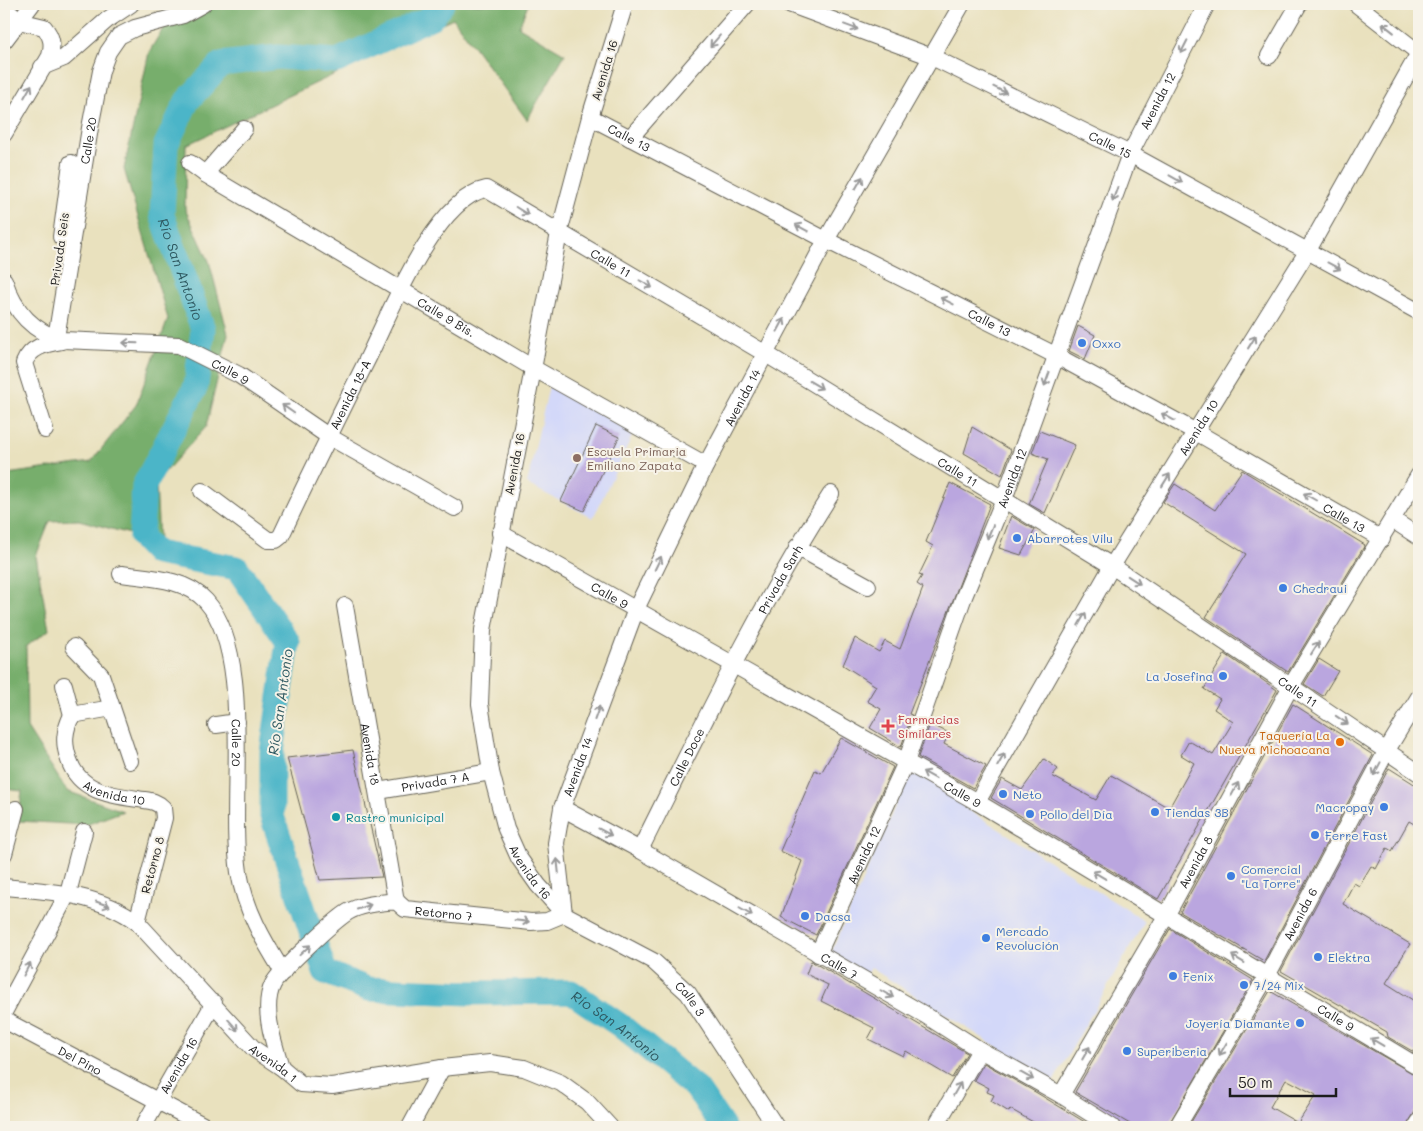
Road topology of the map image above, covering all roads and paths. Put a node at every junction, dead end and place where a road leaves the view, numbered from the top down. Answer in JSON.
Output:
{"nodes":[{"id":1,"x":32,"y":4,"type":"edge"},
{"id":2,"x":131,"y":4,"type":"edge"},
{"id":3,"x":203,"y":4,"type":"edge"},
{"id":4,"x":625,"y":4,"type":"edge"},
{"id":5,"x":747,"y":4,"type":"edge"},
{"id":6,"x":788,"y":4,"type":"edge"},
{"id":7,"x":962,"y":4,"type":"edge"},
{"id":8,"x":1207,"y":4,"type":"edge"},
{"id":9,"x":1299,"y":4,"type":"edge"},
{"id":10,"x":1356,"y":4,"type":"edge"},
{"id":11,"x":4,"y":8,"type":"edge"},
{"id":12,"x":19,"y":21,"type":"junction"},
{"id":13,"x":4,"y":41,"type":"edge"},
{"id":14,"x":1419,"y":53,"type":"edge"},
{"id":15,"x":1269,"y":56,"type":"dead end"},
{"id":16,"x":932,"y":57,"type":"junction"},
{"id":17,"x":42,"y":67,"type":"junction"},
{"id":18,"x":590,"y":117,"type":"junction"},
{"id":19,"x":244,"y":129,"type":"dead end"},
{"id":20,"x":4,"y":134,"type":"edge"},
{"id":21,"x":630,"y":138,"type":"junction"},
{"id":22,"x":1130,"y":154,"type":"junction"},
{"id":23,"x":71,"y":163,"type":"dead end"},
{"id":24,"x":190,"y":163,"type":"dead end"},
{"id":25,"x":205,"y":174,"type":"junction"},
{"id":26,"x":486,"y":189,"type":"joint"},
{"id":27,"x":559,"y":233,"type":"junction"},
{"id":28,"x":826,"y":240,"type":"junction"},
{"id":29,"x":1307,"y":252,"type":"junction"},
{"id":30,"x":4,"y":280,"type":"edge"},
{"id":31,"x":400,"y":290,"type":"junction"},
{"id":32,"x":1419,"y":312,"type":"edge"},
{"id":33,"x":56,"y":338,"type":"junction"},
{"id":34,"x":766,"y":354,"type":"junction"},
{"id":35,"x":1055,"y":355,"type":"junction"},
{"id":36,"x":533,"y":368,"type":"junction"},
{"id":37,"x":45,"y":430,"type":"dead end"},
{"id":38,"x":1196,"y":432,"type":"junction"},
{"id":39,"x":328,"y":436,"type":"junction"},
{"id":40,"x":706,"y":465,"type":"junction"},
{"id":41,"x":1419,"y":475,"type":"edge"},
{"id":42,"x":202,"y":491,"type":"dead end"},
{"id":43,"x":830,"y":494,"type":"dead end"},
{"id":44,"x":1004,"y":499,"type":"junction"},
{"id":45,"x":455,"y":508,"type":"dead end"},
{"id":46,"x":1393,"y":520,"type":"junction"},
{"id":47,"x":500,"y":532,"type":"junction"},
{"id":48,"x":1419,"y":537,"type":"edge"},
{"id":49,"x":1382,"y":539,"type":"junction"},
{"id":50,"x":797,"y":547,"type":"junction"},
{"id":51,"x":1112,"y":566,"type":"junction"},
{"id":52,"x":121,"y":574,"type":"dead end"},
{"id":53,"x":868,"y":586,"type":"dead end"},
{"id":54,"x":345,"y":606,"type":"dead end"},
{"id":55,"x":636,"y":609,"type":"junction"},
{"id":56,"x":74,"y":647,"type":"dead end"},
{"id":57,"x":733,"y":665,"type":"junction"},
{"id":58,"x":64,"y":686,"type":"dead end"},
{"id":59,"x":1291,"y":686,"type":"junction"},
{"id":60,"x":1419,"y":696,"type":"edge"},
{"id":61,"x":112,"y":708,"type":"junction"},
{"id":62,"x":72,"y":715,"type":"junction"},
{"id":63,"x":237,"y":722,"type":"junction"},
{"id":64,"x":216,"y":725,"type":"dead end"},
{"id":65,"x":1387,"y":750,"type":"junction"},
{"id":66,"x":130,"y":761,"type":"dead end"},
{"id":67,"x":906,"y":762,"type":"junction"},
{"id":68,"x":491,"y":772,"type":"junction"},
{"id":69,"x":1419,"y":773,"type":"edge"},
{"id":70,"x":378,"y":791,"type":"junction"},
{"id":71,"x":977,"y":802,"type":"junction"},
{"id":72,"x":163,"y":808,"type":"joint"},
{"id":73,"x":562,"y":808,"type":"junction"},
{"id":74,"x":16,"y":809,"type":"dead end"},
{"id":75,"x":84,"y":832,"type":"dead end"},
{"id":76,"x":640,"y":850,"type":"junction"},
{"id":77,"x":4,"y":854,"type":"edge"},
{"id":78,"x":4,"y":887,"type":"edge"},
{"id":79,"x":68,"y":893,"type":"junction"},
{"id":80,"x":396,"y":901,"type":"junction"},
{"id":81,"x":564,"y":914,"type":"junction"},
{"id":82,"x":1166,"y":916,"type":"junction"},
{"id":83,"x":137,"y":922,"type":"junction"},
{"id":84,"x":818,"y":954,"type":"junction"},
{"id":85,"x":285,"y":969,"type":"junction"},
{"id":86,"x":1267,"y":976,"type":"junction"},
{"id":87,"x":214,"y":1003,"type":"junction"},
{"id":88,"x":4,"y":1012,"type":"edge"},
{"id":89,"x":4,"y":1020,"type":"edge"},
{"id":90,"x":980,"y":1050,"type":"junction"},
{"id":91,"x":281,"y":1066,"type":"junction"},
{"id":92,"x":1419,"y":1067,"type":"edge"},
{"id":93,"x":442,"y":1068,"type":"junction"},
{"id":94,"x":1061,"y":1095,"type":"junction"},
{"id":95,"x":156,"y":1100,"type":"junction"},
{"id":96,"x":1419,"y":1122,"type":"edge"},
{"id":97,"x":203,"y":1125,"type":"dead end"},
{"id":98,"x":143,"y":1127,"type":"edge"},
{"id":99,"x":410,"y":1127,"type":"edge"},
{"id":100,"x":610,"y":1127,"type":"edge"},
{"id":101,"x":776,"y":1127,"type":"edge"},
{"id":102,"x":935,"y":1127,"type":"edge"},
{"id":103,"x":1112,"y":1127,"type":"edge"},
{"id":104,"x":1177,"y":1127,"type":"edge"},
{"id":105,"x":1416,"y":1127,"type":"edge"}],
"edges":[{"from":1,"to":12,"type":"street"},
{"from":2,"to":17,"type":"street"},
{"from":3,"to":33,"type":"street","name":"Calle 20"},
{"from":4,"to":18,"type":"street","name":"Avenida 16"},
{"from":5,"to":21,"type":"street","one_way":true},
{"from":6,"to":16,"type":"street","name":"Calle 15","one_way":true},
{"from":7,"to":16,"type":"street","name":"Avenida 14"},
{"from":8,"to":22,"type":"street","name":"Avenida 12","one_way":true},
{"from":9,"to":15,"type":"street"},
{"from":14,"to":10,"type":"street","one_way":true},
{"from":11,"to":12,"type":"street"},
{"from":12,"to":13,"type":"street"},
{"from":12,"to":17,"type":"street"},
{"from":14,"to":29,"type":"street","name":"Avenida 10"},
{"from":16,"to":22,"type":"street","name":"Calle 15","one_way":true},
{"from":28,"to":16,"type":"street","name":"Avenida 14","one_way":true},
{"from":20,"to":17,"type":"street","one_way":true},
{"from":18,"to":21,"type":"street","name":"Calle 13"},
{"from":18,"to":27,"type":"street","name":"Avenida 16"},
{"from":19,"to":25,"type":"street"},
{"from":28,"to":21,"type":"street","name":"Calle 13","one_way":true},
{"from":22,"to":29,"type":"street","name":"Calle 15","one_way":true},
{"from":22,"to":35,"type":"street","name":"Avenida 12","one_way":true},
{"from":23,"to":33,"type":"street","name":"Privada Seis"},
{"from":24,"to":25,"type":"street","name":"Calle 9 Bis."},
{"from":25,"to":31,"type":"street","name":"Calle 9 Bis."},
{"from":26,"to":27,"type":"street","name":"Calle 11","one_way":true},
{"from":26,"to":31,"type":"street","name":"Avenida 18-A"},
{"from":27,"to":34,"type":"street","name":"Calle 11","one_way":true},
{"from":27,"to":36,"type":"street","name":"Avenida 16"},
{"from":34,"to":28,"type":"street","name":"Avenida 14","one_way":true},
{"from":35,"to":28,"type":"street","name":"Calle 13","one_way":true},
{"from":29,"to":32,"type":"street","name":"Calle 15","one_way":true},
{"from":38,"to":29,"type":"street","name":"Avenida 10","one_way":true},
{"from":30,"to":33,"type":"street"},
{"from":31,"to":36,"type":"street","name":"Calle 9 Bis."},
{"from":31,"to":39,"type":"street","name":"Avenida 18-A"},
{"from":33,"to":37,"type":"street"},
{"from":39,"to":33,"type":"street","name":"Calle 9","one_way":true},
{"from":34,"to":40,"type":"street","name":"Avenida 14"},
{"from":34,"to":44,"type":"street","name":"Calle 11","one_way":true},
{"from":38,"to":35,"type":"street","name":"Calle 13","one_way":true},
{"from":35,"to":44,"type":"street","name":"Avenida 12","one_way":true},
{"from":36,"to":40,"type":"street","name":"Calle 9 Bis."},
{"from":36,"to":47,"type":"street","name":"Avenida 16"},
{"from":49,"to":38,"type":"street","name":"Calle 13","one_way":true},
{"from":51,"to":38,"type":"street","name":"Avenida 10","one_way":true},
{"from":39,"to":42,"type":"street","name":"Avenida 18-A"},
{"from":39,"to":45,"type":"street","name":"Calle 9"},
{"from":55,"to":40,"type":"street","name":"Avenida 14","one_way":true},
{"from":41,"to":46,"type":"street","name":"Avenida 8"},
{"from":43,"to":50,"type":"street","name":"Privada Sarh"},
{"from":44,"to":51,"type":"street","name":"Calle 11"},
{"from":44,"to":67,"type":"street","name":"Avenida 12","one_way":true},
{"from":46,"to":48,"type":"street"},
{"from":46,"to":49,"type":"street","name":"Avenida 8"},
{"from":47,"to":55,"type":"street","name":"Calle 9"},
{"from":47,"to":68,"type":"street","name":"Avenida 16"},
{"from":59,"to":49,"type":"street","name":"Avenida 8","one_way":true},
{"from":50,"to":53,"type":"street"},
{"from":50,"to":57,"type":"street","name":"Privada Sarh"},
{"from":51,"to":59,"type":"street","name":"Calle 11","one_way":true},
{"from":71,"to":51,"type":"street","name":"Avenida 10","one_way":true},
{"from":52,"to":63,"type":"street","name":"Calle 20"},
{"from":54,"to":70,"type":"street","name":"Avenida 18"},
{"from":55,"to":57,"type":"street","name":"Calle 9"},
{"from":73,"to":55,"type":"street","name":"Avenida 14","one_way":true},
{"from":56,"to":61,"type":"street"},
{"from":57,"to":67,"type":"street","name":"Calle 9"},
{"from":57,"to":76,"type":"street","name":"Calle Doce"},
{"from":58,"to":62,"type":"street"},
{"from":59,"to":65,"type":"street","name":"Calle 11","one_way":true},
{"from":82,"to":59,"type":"street","name":"Avenida 8","one_way":true},
{"from":60,"to":65,"type":"street","name":"Avenida 6"},
{"from":61,"to":62,"type":"street"},
{"from":61,"to":66,"type":"street"},
{"from":62,"to":72,"type":"street","name":"Avenida 10"},
{"from":63,"to":64,"type":"street"},
{"from":63,"to":85,"type":"street","name":"Calle 20"},
{"from":65,"to":69,"type":"street","name":"Calle 11"},
{"from":65,"to":86,"type":"street","name":"Avenida 6","one_way":true},
{"from":71,"to":67,"type":"street","name":"Calle 9","one_way":true},
{"from":67,"to":84,"type":"street","name":"Avenida 12"},
{"from":68,"to":70,"type":"street","name":"Privada 7 A"},
{"from":68,"to":81,"type":"street","name":"Avenida 16"},
{"from":70,"to":80,"type":"street","name":"Avenida 18"},
{"from":82,"to":71,"type":"street","name":"Calle 9","one_way":true},
{"from":72,"to":83,"type":"street","name":"Retorno 8"},
{"from":73,"to":76,"type":"street","name":"Calle 7","one_way":true},
{"from":81,"to":73,"type":"street","one_way":true},
{"from":74,"to":77,"type":"street"},
{"from":75,"to":79,"type":"street"},
{"from":76,"to":84,"type":"street","name":"Calle 7","one_way":true},
{"from":78,"to":79,"type":"street","name":"Avenida 1"},
{"from":79,"to":83,"type":"street","name":"Avenida 1","one_way":true},
{"from":88,"to":79,"type":"street","one_way":true},
{"from":80,"to":81,"type":"street","name":"Retorno 7","one_way":true},
{"from":85,"to":80,"type":"street","one_way":true},
{"from":81,"to":101,"type":"street","name":"Calle 3"},
{"from":86,"to":82,"type":"street","name":"Calle 9","one_way":true},
{"from":94,"to":82,"type":"street","name":"Avenida 8","one_way":true},
{"from":83,"to":87,"type":"street","name":"Avenida 1"},
{"from":84,"to":90,"type":"street","name":"Calle 7","one_way":true},
{"from":85,"to":91,"type":"street"},
{"from":92,"to":86,"type":"street","name":"Calle 9","one_way":true},
{"from":86,"to":104,"type":"street","name":"Avenida 6","one_way":true},
{"from":87,"to":91,"type":"street","name":"Avenida 1","one_way":true},
{"from":87,"to":95,"type":"street","name":"Avenida 16"},
{"from":89,"to":95,"type":"street","name":"Del Pino"},
{"from":90,"to":94,"type":"street","name":"Calle 7","one_way":true},
{"from":102,"to":90,"type":"street","one_way":true},
{"from":91,"to":93,"type":"street","name":"Avenida 1"},
{"from":93,"to":99,"type":"street"},
{"from":93,"to":100,"type":"street","name":"Avenida 1"},
{"from":94,"to":103,"type":"street","name":"Calle 7"},
{"from":95,"to":97,"type":"street","name":"Del Pino"},
{"from":95,"to":98,"type":"street","name":"Avenida 16"},
{"from":96,"to":105,"type":"street"}]}
